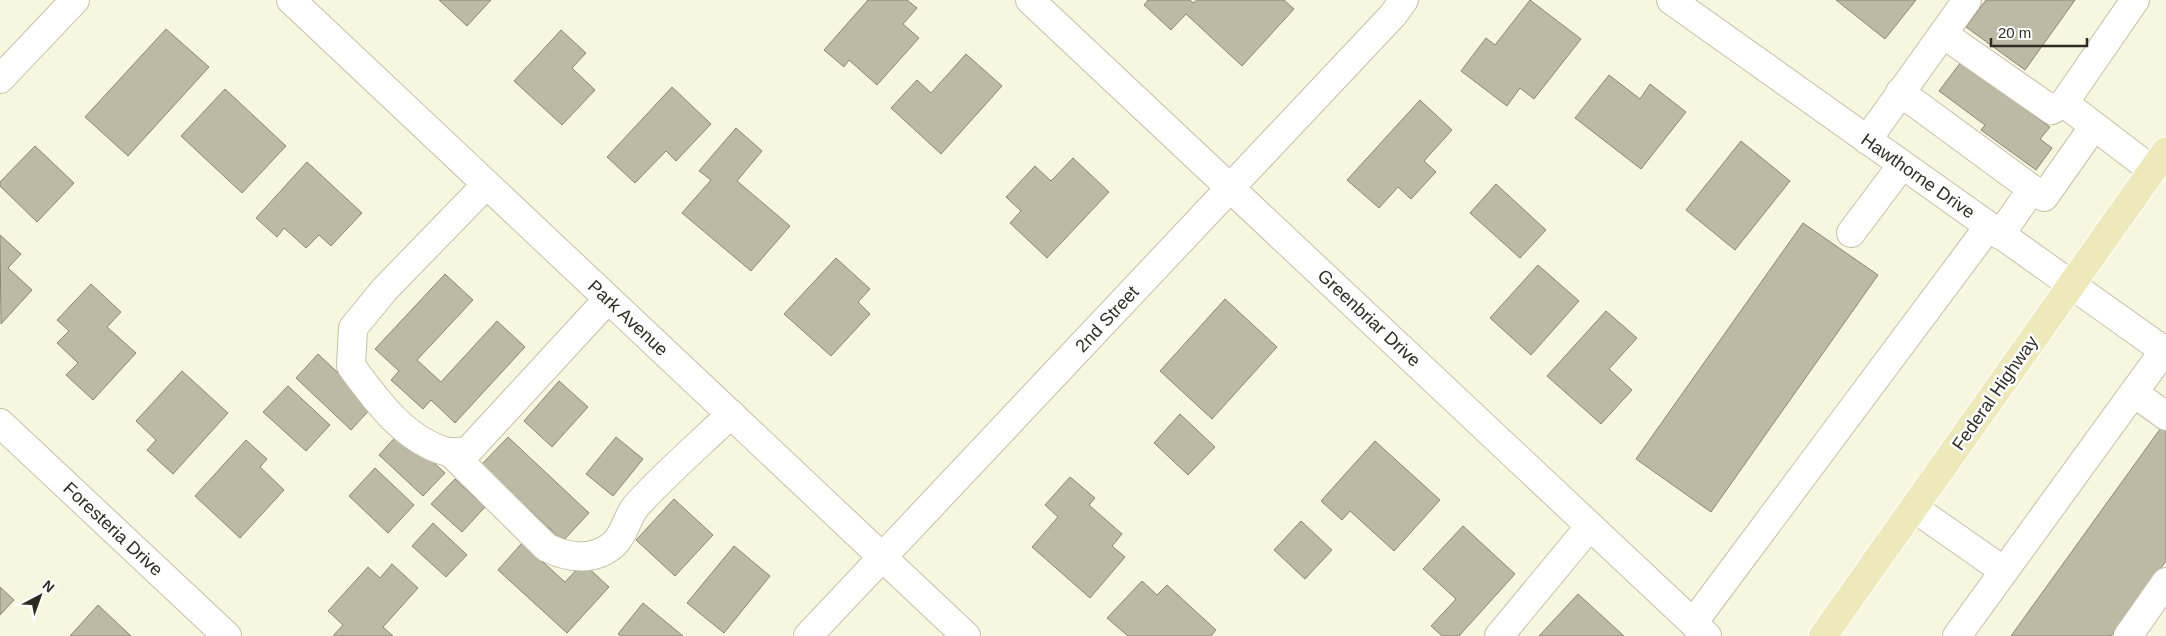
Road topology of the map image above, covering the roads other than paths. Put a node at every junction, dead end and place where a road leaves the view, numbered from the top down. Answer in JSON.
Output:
{"nodes":[{"id":1,"x":75,"y":0,"type":"edge"},
{"id":2,"x":291,"y":0,"type":"edge"},
{"id":3,"x":1030,"y":0,"type":"edge"},
{"id":4,"x":1404,"y":0,"type":"edge"},
{"id":5,"x":1671,"y":0,"type":"edge"},
{"id":6,"x":1967,"y":0,"type":"edge"},
{"id":7,"x":2135,"y":0,"type":"edge"},
{"id":8,"x":1943,"y":34,"type":"junction"},
{"id":9,"x":0,"y":79,"type":"edge"},
{"id":10,"x":1900,"y":92,"type":"junction"},
{"id":11,"x":2064,"y":103,"type":"junction"},
{"id":12,"x":2094,"y":126,"type":"junction"},
{"id":13,"x":1867,"y":140,"type":"junction"},
{"id":14,"x":2159,"y":160,"type":"edge"},
{"id":15,"x":1902,"y":164,"type":"junction"},
{"id":16,"x":486,"y":185,"type":"junction"},
{"id":17,"x":1230,"y":188,"type":"junction"},
{"id":18,"x":2032,"y":189,"type":"junction"},
{"id":19,"x":1995,"y":231,"type":"junction"},
{"id":20,"x":1851,"y":233,"type":"dead end"},
{"id":21,"x":2071,"y":285,"type":"junction"},
{"id":22,"x":608,"y":299,"type":"junction"},
{"id":23,"x":2165,"y":350,"type":"edge"},
{"id":24,"x":2134,"y":393,"type":"junction"},
{"id":25,"x":731,"y":414,"type":"junction"},
{"id":26,"x":2166,"y":416,"type":"edge"},
{"id":27,"x":0,"y":422,"type":"edge"},
{"id":28,"x":450,"y":452,"type":"junction"},
{"id":29,"x":1914,"y":508,"type":"junction"},
{"id":30,"x":1590,"y":526,"type":"junction"},
{"id":31,"x":882,"y":557,"type":"junction"},
{"id":32,"x":2004,"y":571,"type":"junction"},
{"id":33,"x":2166,"y":582,"type":"edge"},
{"id":34,"x":1700,"y":629,"type":"edge"},
{"id":35,"x":227,"y":636,"type":"edge"},
{"id":36,"x":808,"y":636,"type":"edge"},
{"id":37,"x":966,"y":636,"type":"edge"},
{"id":38,"x":1499,"y":636,"type":"edge"},
{"id":39,"x":1823,"y":636,"type":"edge"},
{"id":40,"x":1957,"y":636,"type":"edge"},
{"id":41,"x":2128,"y":636,"type":"edge"}],
"edges":[{"from":1,"to":9,"type":"street"},
{"from":2,"to":16,"type":"street","name":"Park Avenue"},
{"from":3,"to":17,"type":"street","name":"Greenbriar Drive"},
{"from":4,"to":17,"type":"street","name":"2nd Street"},
{"from":5,"to":13,"type":"street","name":"Hawthorne Drive"},
{"from":6,"to":8,"type":"street"},
{"from":7,"to":11,"type":"street"},
{"from":8,"to":10,"type":"street"},
{"from":8,"to":11,"type":"street"},
{"from":10,"to":13,"type":"street"},
{"from":10,"to":18,"type":"street"},
{"from":11,"to":12,"type":"street"},
{"from":12,"to":14,"type":"street"},
{"from":12,"to":18,"type":"street"},
{"from":13,"to":15,"type":"street","name":"Hawthorne Drive"},
{"from":14,"to":21,"type":"main road","name":"Federal Highway"},
{"from":15,"to":19,"type":"street","name":"Hawthorne Drive"},
{"from":15,"to":20,"type":"street"},
{"from":16,"to":22,"type":"street","name":"Park Avenue"},
{"from":16,"to":28,"type":"street"},
{"from":17,"to":30,"type":"street","name":"Greenbriar Drive"},
{"from":17,"to":31,"type":"street","name":"2nd Street"},
{"from":18,"to":19,"type":"street"},
{"from":19,"to":21,"type":"street","name":"Hawthorne Drive"},
{"from":19,"to":34,"type":"street"},
{"from":21,"to":23,"type":"street","name":"Hawthorne Drive"},
{"from":21,"to":29,"type":"main road","name":"Federal Highway"},
{"from":22,"to":25,"type":"street","name":"Park Avenue"},
{"from":22,"to":28,"type":"street"},
{"from":23,"to":24,"type":"street"},
{"from":24,"to":26,"type":"street"},
{"from":24,"to":32,"type":"street"},
{"from":25,"to":28,"type":"street"},
{"from":25,"to":31,"type":"street","name":"Park Avenue"},
{"from":27,"to":35,"type":"street","name":"Foresteria Drive"},
{"from":29,"to":32,"type":"street"},
{"from":29,"to":39,"type":"main road","name":"Federal Highway"},
{"from":30,"to":34,"type":"street","name":"Greenbriar Drive"},
{"from":30,"to":38,"type":"street"},
{"from":31,"to":36,"type":"street","name":"2nd Street"},
{"from":31,"to":37,"type":"street","name":"Park Avenue"},
{"from":32,"to":40,"type":"street"},
{"from":33,"to":41,"type":"street"}]}
